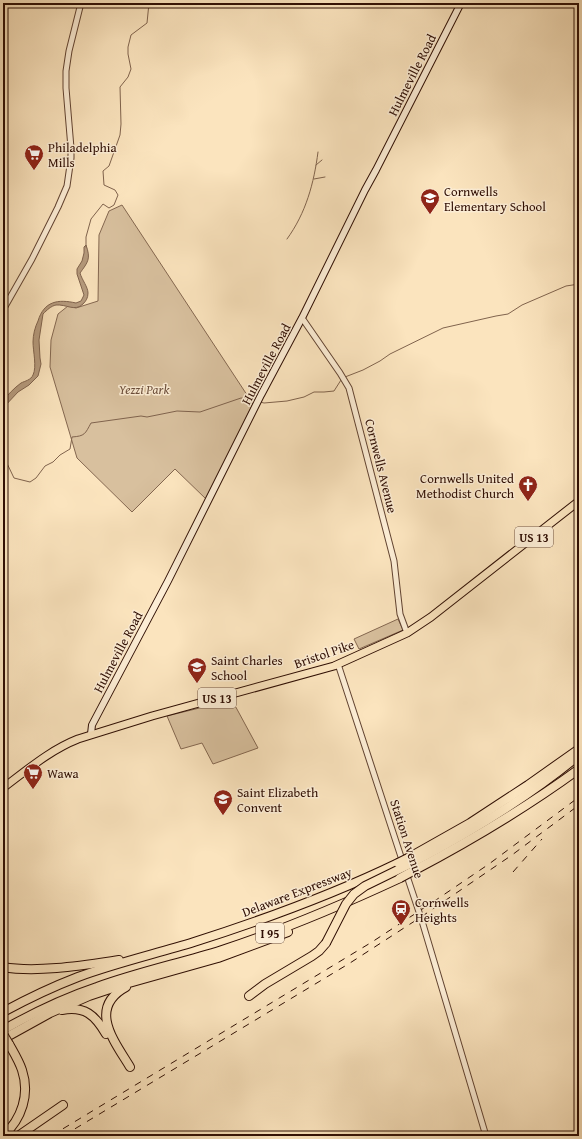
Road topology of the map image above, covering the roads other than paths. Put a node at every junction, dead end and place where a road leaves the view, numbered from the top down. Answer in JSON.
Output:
{"nodes":[{"id":1,"x":81,"y":3,"type":"edge"},
{"id":2,"x":460,"y":3,"type":"edge"},
{"id":3,"x":3,"y":310,"type":"edge"},
{"id":4,"x":302,"y":318,"type":"junction"},
{"id":5,"x":579,"y":501,"type":"edge"},
{"id":6,"x":407,"y":633,"type":"junction"},
{"id":7,"x":338,"y":664,"type":"junction"},
{"id":8,"x":91,"y":734,"type":"junction"},
{"id":9,"x":579,"y":749,"type":"edge"},
{"id":10,"x":579,"y":756,"type":"edge"},
{"id":11,"x":579,"y":769,"type":"edge"},
{"id":12,"x":3,"y":788,"type":"edge"},
{"id":13,"x":411,"y":864,"type":"junction"},
{"id":14,"x":366,"y":894,"type":"junction"},
{"id":15,"x":165,"y":950,"type":"junction"},
{"id":16,"x":3,"y":967,"type":"edge"},
{"id":17,"x":172,"y":971,"type":"junction"},
{"id":18,"x":248,"y":996,"type":"dead end"},
{"id":19,"x":3,"y":1012,"type":"edge"},
{"id":20,"x":43,"y":1017,"type":"junction"},
{"id":21,"x":3,"y":1030,"type":"edge"},
{"id":22,"x":3,"y":1034,"type":"edge"},
{"id":23,"x":5,"y":1043,"type":"edge"},
{"id":24,"x":63,"y":1105,"type":"dead end"},
{"id":25,"x":3,"y":1129,"type":"edge"},
{"id":26,"x":3,"y":1136,"type":"edge"},
{"id":27,"x":18,"y":1136,"type":"edge"},
{"id":28,"x":486,"y":1136,"type":"edge"}],
"edges":[{"from":1,"to":3,"type":"street"},
{"from":2,"to":4,"type":"main road","name":"Hulmeville Road"},
{"from":4,"to":6,"type":"street","name":"Cornwells Avenue"},
{"from":4,"to":8,"type":"main road","name":"Hulmeville Road"},
{"from":5,"to":6,"type":"main road","name":"Bristol Pike","number":"US 13"},
{"from":6,"to":7,"type":"main road","name":"Bristol Pike","number":"US 13"},
{"from":7,"to":8,"type":"main road","name":"Bristol Pike","number":"US 13"},
{"from":7,"to":28,"type":"street","name":"Station Avenue"},
{"from":8,"to":12,"type":"main road","name":"Bristol Pike","number":"US 13"},
{"from":9,"to":13,"type":"highway","name":"Delaware Expressway","number":"I 95"},
{"from":10,"to":13,"type":"highway"},
{"from":11,"to":13,"type":"highway","name":"Delaware Expressway","number":"I 95"},
{"from":13,"to":14,"type":"highway","name":"Delaware Expressway","number":"I 95","bridge":true},
{"from":13,"to":15,"type":"highway","name":"Delaware Expressway","number":"I 95","bridge":true},
{"from":13,"to":18,"type":"highway","bridge":true},
{"from":14,"to":17,"type":"highway"},
{"from":14,"to":21,"type":"highway","name":"Delaware Expressway","number":"I 95"},
{"from":15,"to":16,"type":"highway"},
{"from":15,"to":19,"type":"highway","name":"Delaware Expressway","number":"I 95"},
{"from":17,"to":20,"type":"highway"},
{"from":17,"to":20,"type":"highway"},
{"from":20,"to":23,"type":"highway"},
{"from":22,"to":23,"type":"highway","bridge":true},
{"from":23,"to":25,"type":"highway"},
{"from":23,"to":26,"type":"highway"},
{"from":24,"to":27,"type":"highway"}]}
